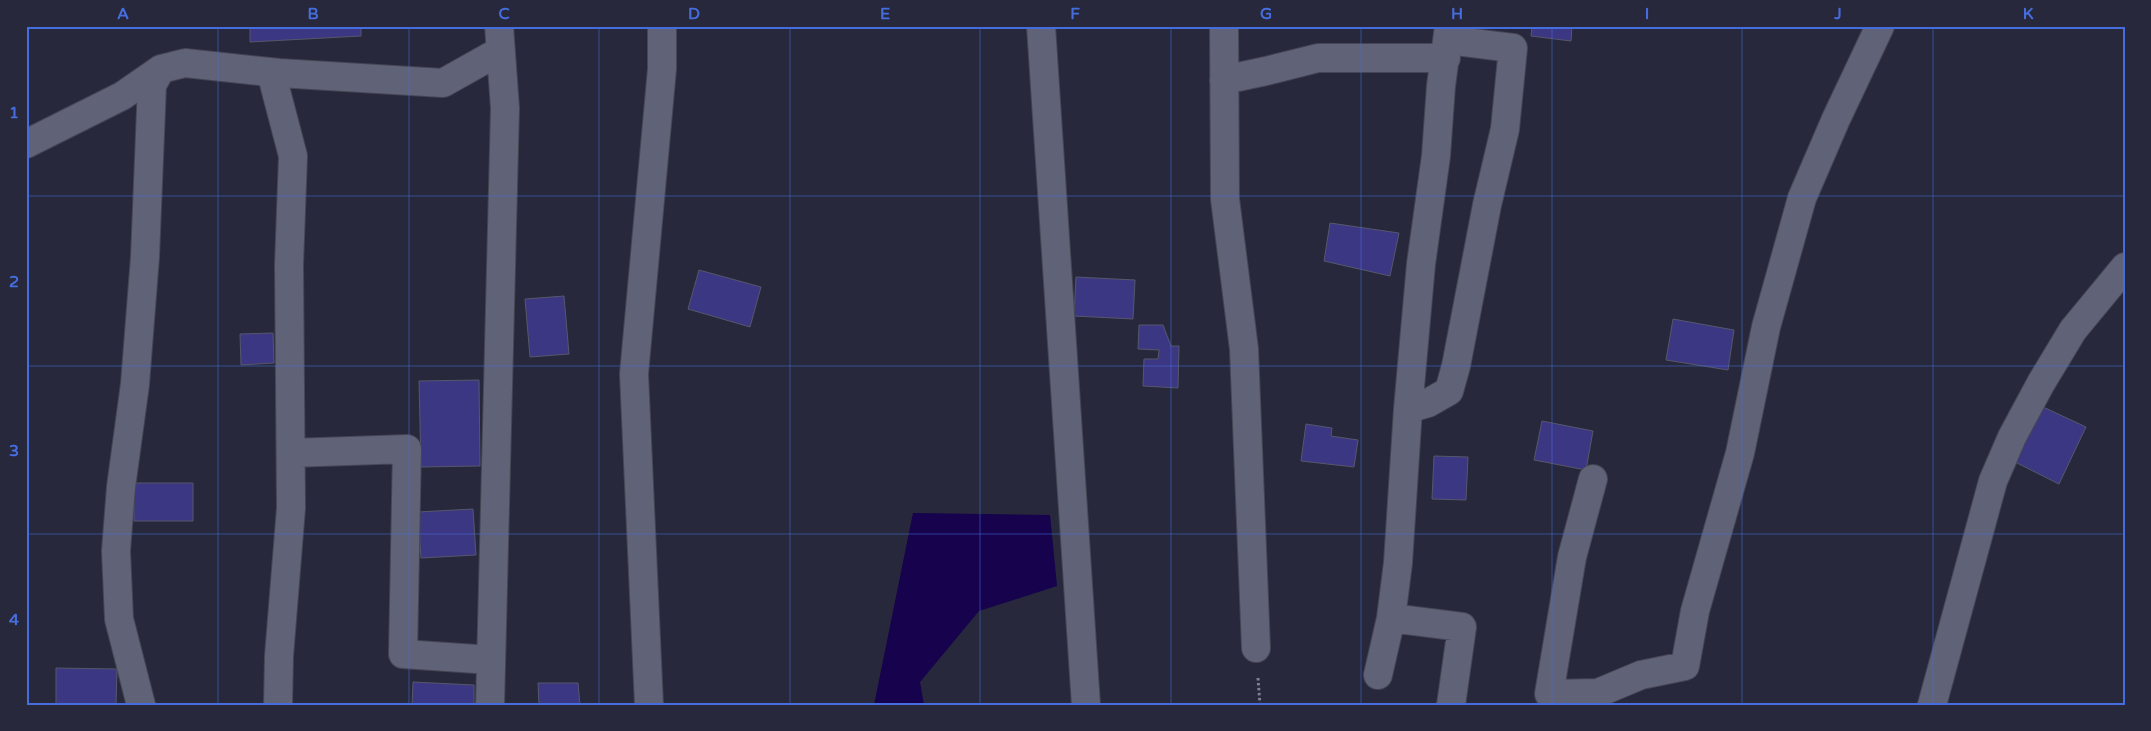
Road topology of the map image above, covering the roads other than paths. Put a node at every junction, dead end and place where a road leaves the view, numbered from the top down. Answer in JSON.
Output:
{"nodes":[{"id":1,"x":662,"y":26,"type":"edge"},
{"id":2,"x":1042,"y":26,"type":"edge"},
{"id":3,"x":1224,"y":26,"type":"edge"},
{"id":4,"x":1880,"y":26,"type":"edge"},
{"id":5,"x":500,"y":39,"type":"edge"},
{"id":6,"x":1448,"y":42,"type":"edge"},
{"id":7,"x":162,"y":69,"type":"junction"},
{"id":8,"x":271,"y":72,"type":"junction"},
{"id":9,"x":1224,"y":80,"type":"junction"},
{"id":10,"x":26,"y":144,"type":"edge"},
{"id":11,"x":2125,"y":267,"type":"edge"},
{"id":12,"x":1408,"y":409,"type":"junction"},
{"id":13,"x":291,"y":453,"type":"junction"},
{"id":14,"x":1593,"y":479,"type":"dead end"},
{"id":15,"x":1391,"y":618,"type":"junction"},
{"id":16,"x":1256,"y":648,"type":"dead end"},
{"id":17,"x":491,"y":660,"type":"junction"},
{"id":18,"x":1378,"y":675,"type":"dead end"},
{"id":19,"x":141,"y":705,"type":"edge"},
{"id":20,"x":278,"y":705,"type":"edge"},
{"id":21,"x":490,"y":705,"type":"edge"},
{"id":22,"x":648,"y":705,"type":"edge"},
{"id":23,"x":1086,"y":705,"type":"edge"},
{"id":24,"x":1451,"y":705,"type":"edge"},
{"id":25,"x":1932,"y":705,"type":"edge"}],
"edges":[{"from":1,"to":22,"type":"street"},
{"from":2,"to":23,"type":"street"},
{"from":3,"to":9,"type":"street"},
{"from":4,"to":14,"type":"street"},
{"from":5,"to":8,"type":"street"},
{"from":5,"to":17,"type":"street"},
{"from":6,"to":9,"type":"street"},
{"from":6,"to":12,"type":"street"},
{"from":6,"to":12,"type":"street"},
{"from":7,"to":8,"type":"street"},
{"from":7,"to":10,"type":"street"},
{"from":7,"to":19,"type":"street"},
{"from":8,"to":13,"type":"street"},
{"from":9,"to":16,"type":"street"},
{"from":11,"to":25,"type":"street"},
{"from":12,"to":15,"type":"street"},
{"from":13,"to":17,"type":"street"},
{"from":13,"to":20,"type":"street"},
{"from":15,"to":18,"type":"street"},
{"from":15,"to":24,"type":"street"},
{"from":17,"to":21,"type":"street"}]}
